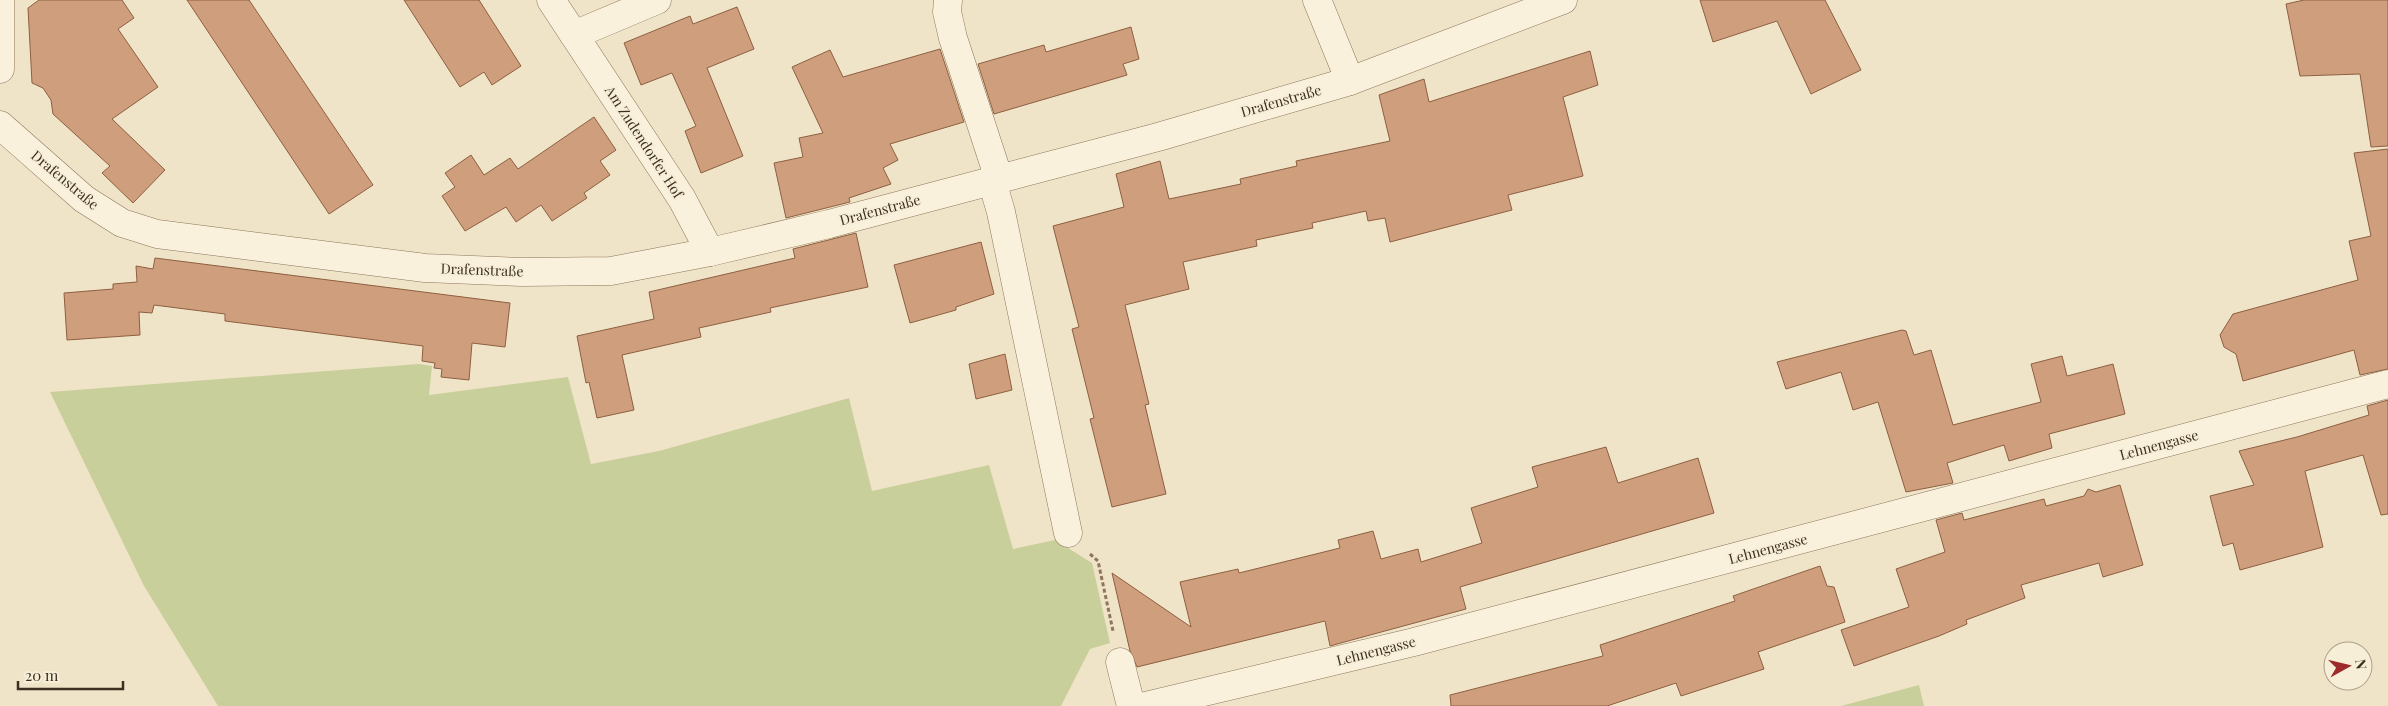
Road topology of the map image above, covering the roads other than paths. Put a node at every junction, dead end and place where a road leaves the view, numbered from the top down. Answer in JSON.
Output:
{"nodes":[{"id":1,"x":551,"y":0,"type":"edge"},
{"id":2,"x":657,"y":0,"type":"edge"},
{"id":3,"x":948,"y":0,"type":"edge"},
{"id":4,"x":1317,"y":0,"type":"edge"},
{"id":5,"x":1563,"y":0,"type":"edge"},
{"id":6,"x":0,"y":1,"type":"edge"},
{"id":7,"x":574,"y":35,"type":"junction"},
{"id":8,"x":0,"y":69,"type":"edge"},
{"id":9,"x":1350,"y":81,"type":"junction"},
{"id":10,"x":0,"y":124,"type":"edge"},
{"id":11,"x":995,"y":180,"type":"junction"},
{"id":12,"x":710,"y":252,"type":"junction"},
{"id":13,"x":2388,"y":384,"type":"edge"},
{"id":14,"x":1068,"y":533,"type":"road end"},
{"id":15,"x":1120,"y":662,"type":"road end"},
{"id":16,"x":1131,"y":706,"type":"edge"},
{"id":17,"x":1145,"y":706,"type":"edge"}],
"edges":[{"from":1,"to":7,"type":"street","name":"Am Zudendorfer Hof"},
{"from":2,"to":7,"type":"street"},
{"from":3,"to":11,"type":"street"},
{"from":4,"to":9,"type":"street"},
{"from":5,"to":9,"type":"street","name":"Drafenstraße"},
{"from":6,"to":8,"type":"street"},
{"from":7,"to":12,"type":"street","name":"Am Zudendorfer Hof"},
{"from":9,"to":11,"type":"street","name":"Drafenstraße"},
{"from":10,"to":12,"type":"street","name":"Drafenstraße"},
{"from":11,"to":12,"type":"street","name":"Drafenstraße"},
{"from":11,"to":14,"type":"street"},
{"from":13,"to":17,"type":"street","name":"Lehnengasse"},
{"from":15,"to":16,"type":"street"}]}
